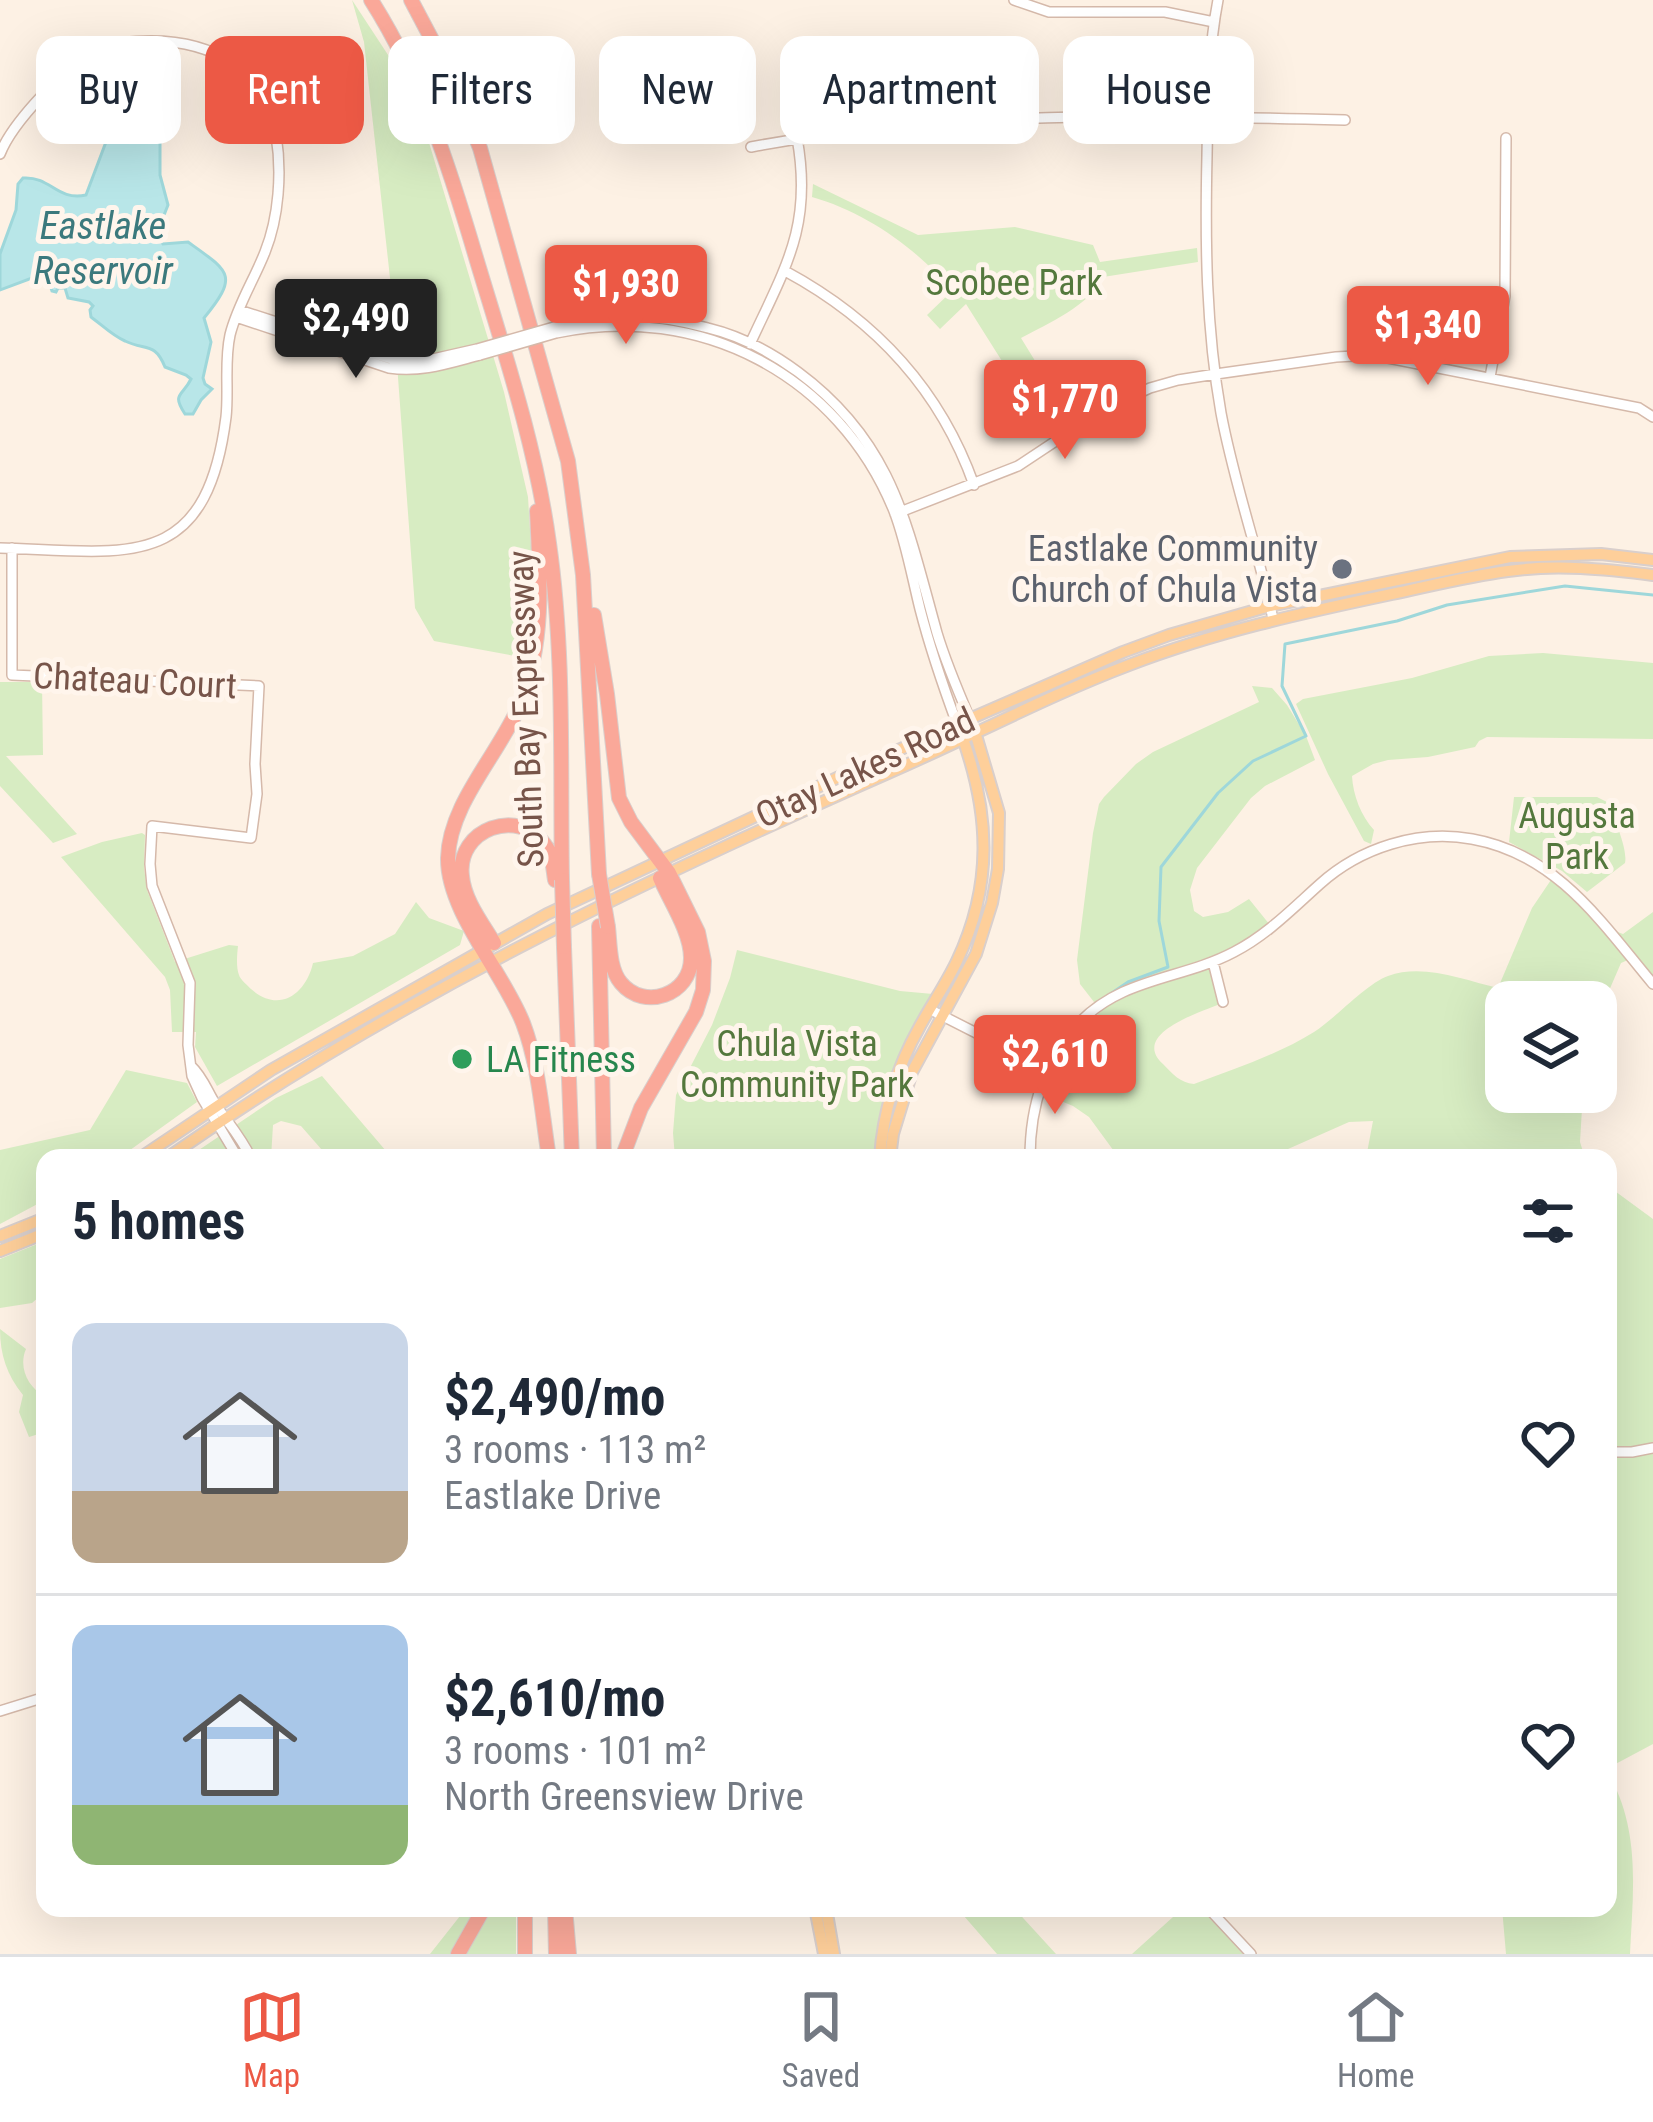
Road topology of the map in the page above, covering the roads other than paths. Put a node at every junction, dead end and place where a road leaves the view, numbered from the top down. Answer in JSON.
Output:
{"nodes":[{"id":1,"x":370,"y":0,"type":"edge"},
{"id":2,"x":411,"y":0,"type":"edge"},
{"id":3,"x":1014,"y":0,"type":"edge"},
{"id":4,"x":1218,"y":0,"type":"edge"},
{"id":5,"x":1214,"y":22,"type":"junction"},
{"id":6,"x":1213,"y":36,"type":"edge"},
{"id":7,"x":1254,"y":118,"type":"edge"},
{"id":8,"x":1345,"y":119,"type":"dead end"},
{"id":9,"x":1506,"y":138,"type":"dead end"},
{"id":10,"x":780,"y":141,"type":"edge"},
{"id":11,"x":798,"y":144,"type":"edge"},
{"id":12,"x":1207,"y":144,"type":"edge"},
{"id":13,"x":751,"y":147,"type":"dead end"},
{"id":14,"x":0,"y":154,"type":"edge"},
{"id":15,"x":784,"y":272,"type":"junction"},
{"id":16,"x":237,"y":314,"type":"junction"},
{"id":17,"x":749,"y":348,"type":"junction"},
{"id":18,"x":1216,"y":374,"type":"junction"},
{"id":19,"x":1490,"y":377,"type":"junction"},
{"id":20,"x":1653,"y":417,"type":"edge"},
{"id":21,"x":974,"y":485,"type":"junction"},
{"id":22,"x":540,"y":489,"type":"junction"},
{"id":23,"x":899,"y":513,"type":"junction"},
{"id":24,"x":577,"y":515,"type":"junction"},
{"id":25,"x":6,"y":548,"type":"edge"},
{"id":26,"x":1653,"y":560,"type":"edge"},
{"id":27,"x":1653,"y":575,"type":"edge"},
{"id":28,"x":1271,"y":613,"type":"junction"},
{"id":29,"x":963,"y":722,"type":"junction"},
{"id":30,"x":969,"y":736,"type":"junction"},
{"id":31,"x":984,"y":834,"type":"junction"},
{"id":32,"x":664,"y":870,"type":"junction"},
{"id":33,"x":560,"y":884,"type":"junction"},
{"id":34,"x":990,"y":910,"type":"junction"},
{"id":35,"x":604,"y":926,"type":"junction"},
{"id":36,"x":490,"y":951,"type":"junction"},
{"id":37,"x":1213,"y":962,"type":"junction"},
{"id":38,"x":1653,"y":984,"type":"edge"},
{"id":39,"x":1223,"y":1002,"type":"dead end"},
{"id":40,"x":937,"y":1013,"type":"junction"},
{"id":41,"x":1047,"y":1069,"type":"junction"},
{"id":42,"x":212,"y":1108,"type":"junction"},
{"id":43,"x":221,"y":1120,"type":"junction"},
{"id":44,"x":153,"y":1149,"type":"edge"},
{"id":45,"x":180,"y":1149,"type":"edge"},
{"id":46,"x":234,"y":1149,"type":"edge"},
{"id":47,"x":243,"y":1149,"type":"edge"},
{"id":48,"x":547,"y":1149,"type":"edge"},
{"id":49,"x":572,"y":1149,"type":"edge"},
{"id":50,"x":604,"y":1149,"type":"edge"},
{"id":51,"x":625,"y":1149,"type":"edge"},
{"id":52,"x":881,"y":1149,"type":"edge"},
{"id":53,"x":891,"y":1149,"type":"edge"},
{"id":54,"x":1031,"y":1149,"type":"edge"},
{"id":55,"x":36,"y":1222,"type":"edge"},
{"id":56,"x":0,"y":1236,"type":"edge"},
{"id":57,"x":36,"y":1237,"type":"edge"},
{"id":58,"x":0,"y":1251,"type":"edge"},
{"id":59,"x":1653,"y":1444,"type":"edge"},
{"id":60,"x":1617,"y":1451,"type":"edge"},
{"id":61,"x":36,"y":1700,"type":"edge"},
{"id":62,"x":0,"y":1711,"type":"edge"},
{"id":63,"x":479,"y":1917,"type":"edge"},
{"id":64,"x":525,"y":1917,"type":"edge"},
{"id":65,"x":555,"y":1917,"type":"edge"},
{"id":66,"x":566,"y":1917,"type":"edge"},
{"id":67,"x":817,"y":1917,"type":"edge"},
{"id":68,"x":828,"y":1917,"type":"edge"},
{"id":69,"x":1216,"y":1917,"type":"edge"},
{"id":70,"x":458,"y":1954,"type":"edge"},
{"id":71,"x":525,"y":1954,"type":"edge"},
{"id":72,"x":556,"y":1954,"type":"edge"},
{"id":73,"x":569,"y":1954,"type":"edge"},
{"id":74,"x":824,"y":1954,"type":"edge"},
{"id":75,"x":834,"y":1954,"type":"edge"},
{"id":76,"x":1251,"y":1954,"type":"edge"}],
"edges":[{"from":1,"to":22,"type":"highway","name":"South Bay Expressway"},
{"from":2,"to":24,"type":"highway","name":"South Bay Expressway"},
{"from":3,"to":5,"type":"street"},
{"from":4,"to":5,"type":"street"},
{"from":5,"to":6,"type":"street"},
{"from":7,"to":8,"type":"street"},
{"from":9,"to":19,"type":"street"},
{"from":10,"to":13,"type":"street"},
{"from":11,"to":15,"type":"street"},
{"from":12,"to":18,"type":"street"},
{"from":14,"to":16,"type":"street"},
{"from":15,"to":17,"type":"street"},
{"from":15,"to":21,"type":"street"},
{"from":16,"to":17,"type":"street","bridge":true},
{"from":16,"to":25,"type":"street"},
{"from":17,"to":23,"type":"street"},
{"from":18,"to":19,"type":"street"},
{"from":18,"to":21,"type":"street"},
{"from":18,"to":28,"type":"street"},
{"from":19,"to":20,"type":"street"},
{"from":21,"to":23,"type":"street"},
{"from":22,"to":33,"type":"highway","name":"South Bay Expressway"},
{"from":22,"to":36,"type":"highway"},
{"from":23,"to":29,"type":"street"},
{"from":24,"to":32,"type":"highway"},
{"from":24,"to":35,"type":"highway","name":"South Bay Expressway","bridge":true},
{"from":25,"to":42,"type":"street","name":"Chateau Court"},
{"from":26,"to":28,"type":"main road","name":"Otay Lakes Road"},
{"from":27,"to":28,"type":"main road","name":"Otay Lakes Road"},
{"from":28,"to":29,"type":"main road","name":"Otay Lakes Road"},
{"from":28,"to":30,"type":"main road","name":"Otay Lakes Road"},
{"from":29,"to":30,"type":"main road"},
{"from":29,"to":32,"type":"main road","name":"Otay Lakes Road"},
{"from":30,"to":31,"type":"main road"},
{"from":30,"to":32,"type":"main road","name":"Otay Lakes Road"},
{"from":30,"to":34,"type":"main road"},
{"from":31,"to":34,"type":"main road"},
{"from":31,"to":40,"type":"main road"},
{"from":32,"to":35,"type":"highway"},
{"from":32,"to":36,"type":"main road","name":"Otay Lakes Road"},
{"from":32,"to":51,"type":"highway"},
{"from":33,"to":36,"type":"highway"},
{"from":33,"to":49,"type":"highway","bridge":true},
{"from":34,"to":40,"type":"main road"},
{"from":35,"to":50,"type":"highway"},
{"from":36,"to":42,"type":"main road","name":"Otay Lakes Road"},
{"from":36,"to":43,"type":"main road","name":"Otay Lakes Road"},
{"from":36,"to":48,"type":"highway"},
{"from":37,"to":38,"type":"street"},
{"from":37,"to":39,"type":"street"},
{"from":37,"to":41,"type":"street"},
{"from":40,"to":41,"type":"street"},
{"from":40,"to":52,"type":"main road"},
{"from":40,"to":53,"type":"main road"},
{"from":41,"to":54,"type":"street"},
{"from":42,"to":43,"type":"street"},
{"from":42,"to":44,"type":"main road","name":"Otay Lakes Road"},
{"from":43,"to":45,"type":"main road","name":"Otay Lakes Road"},
{"from":43,"to":46,"type":"street"},
{"from":43,"to":47,"type":"street"},
{"from":55,"to":56,"type":"main road"},
{"from":57,"to":58,"type":"main road"},
{"from":59,"to":60,"type":"street"},
{"from":61,"to":62,"type":"street"},
{"from":63,"to":70,"type":"highway"},
{"from":64,"to":71,"type":"highway"},
{"from":65,"to":72,"type":"highway"},
{"from":66,"to":73,"type":"highway"},
{"from":67,"to":74,"type":"main road"},
{"from":68,"to":75,"type":"main road"},
{"from":69,"to":76,"type":"street"}]}
